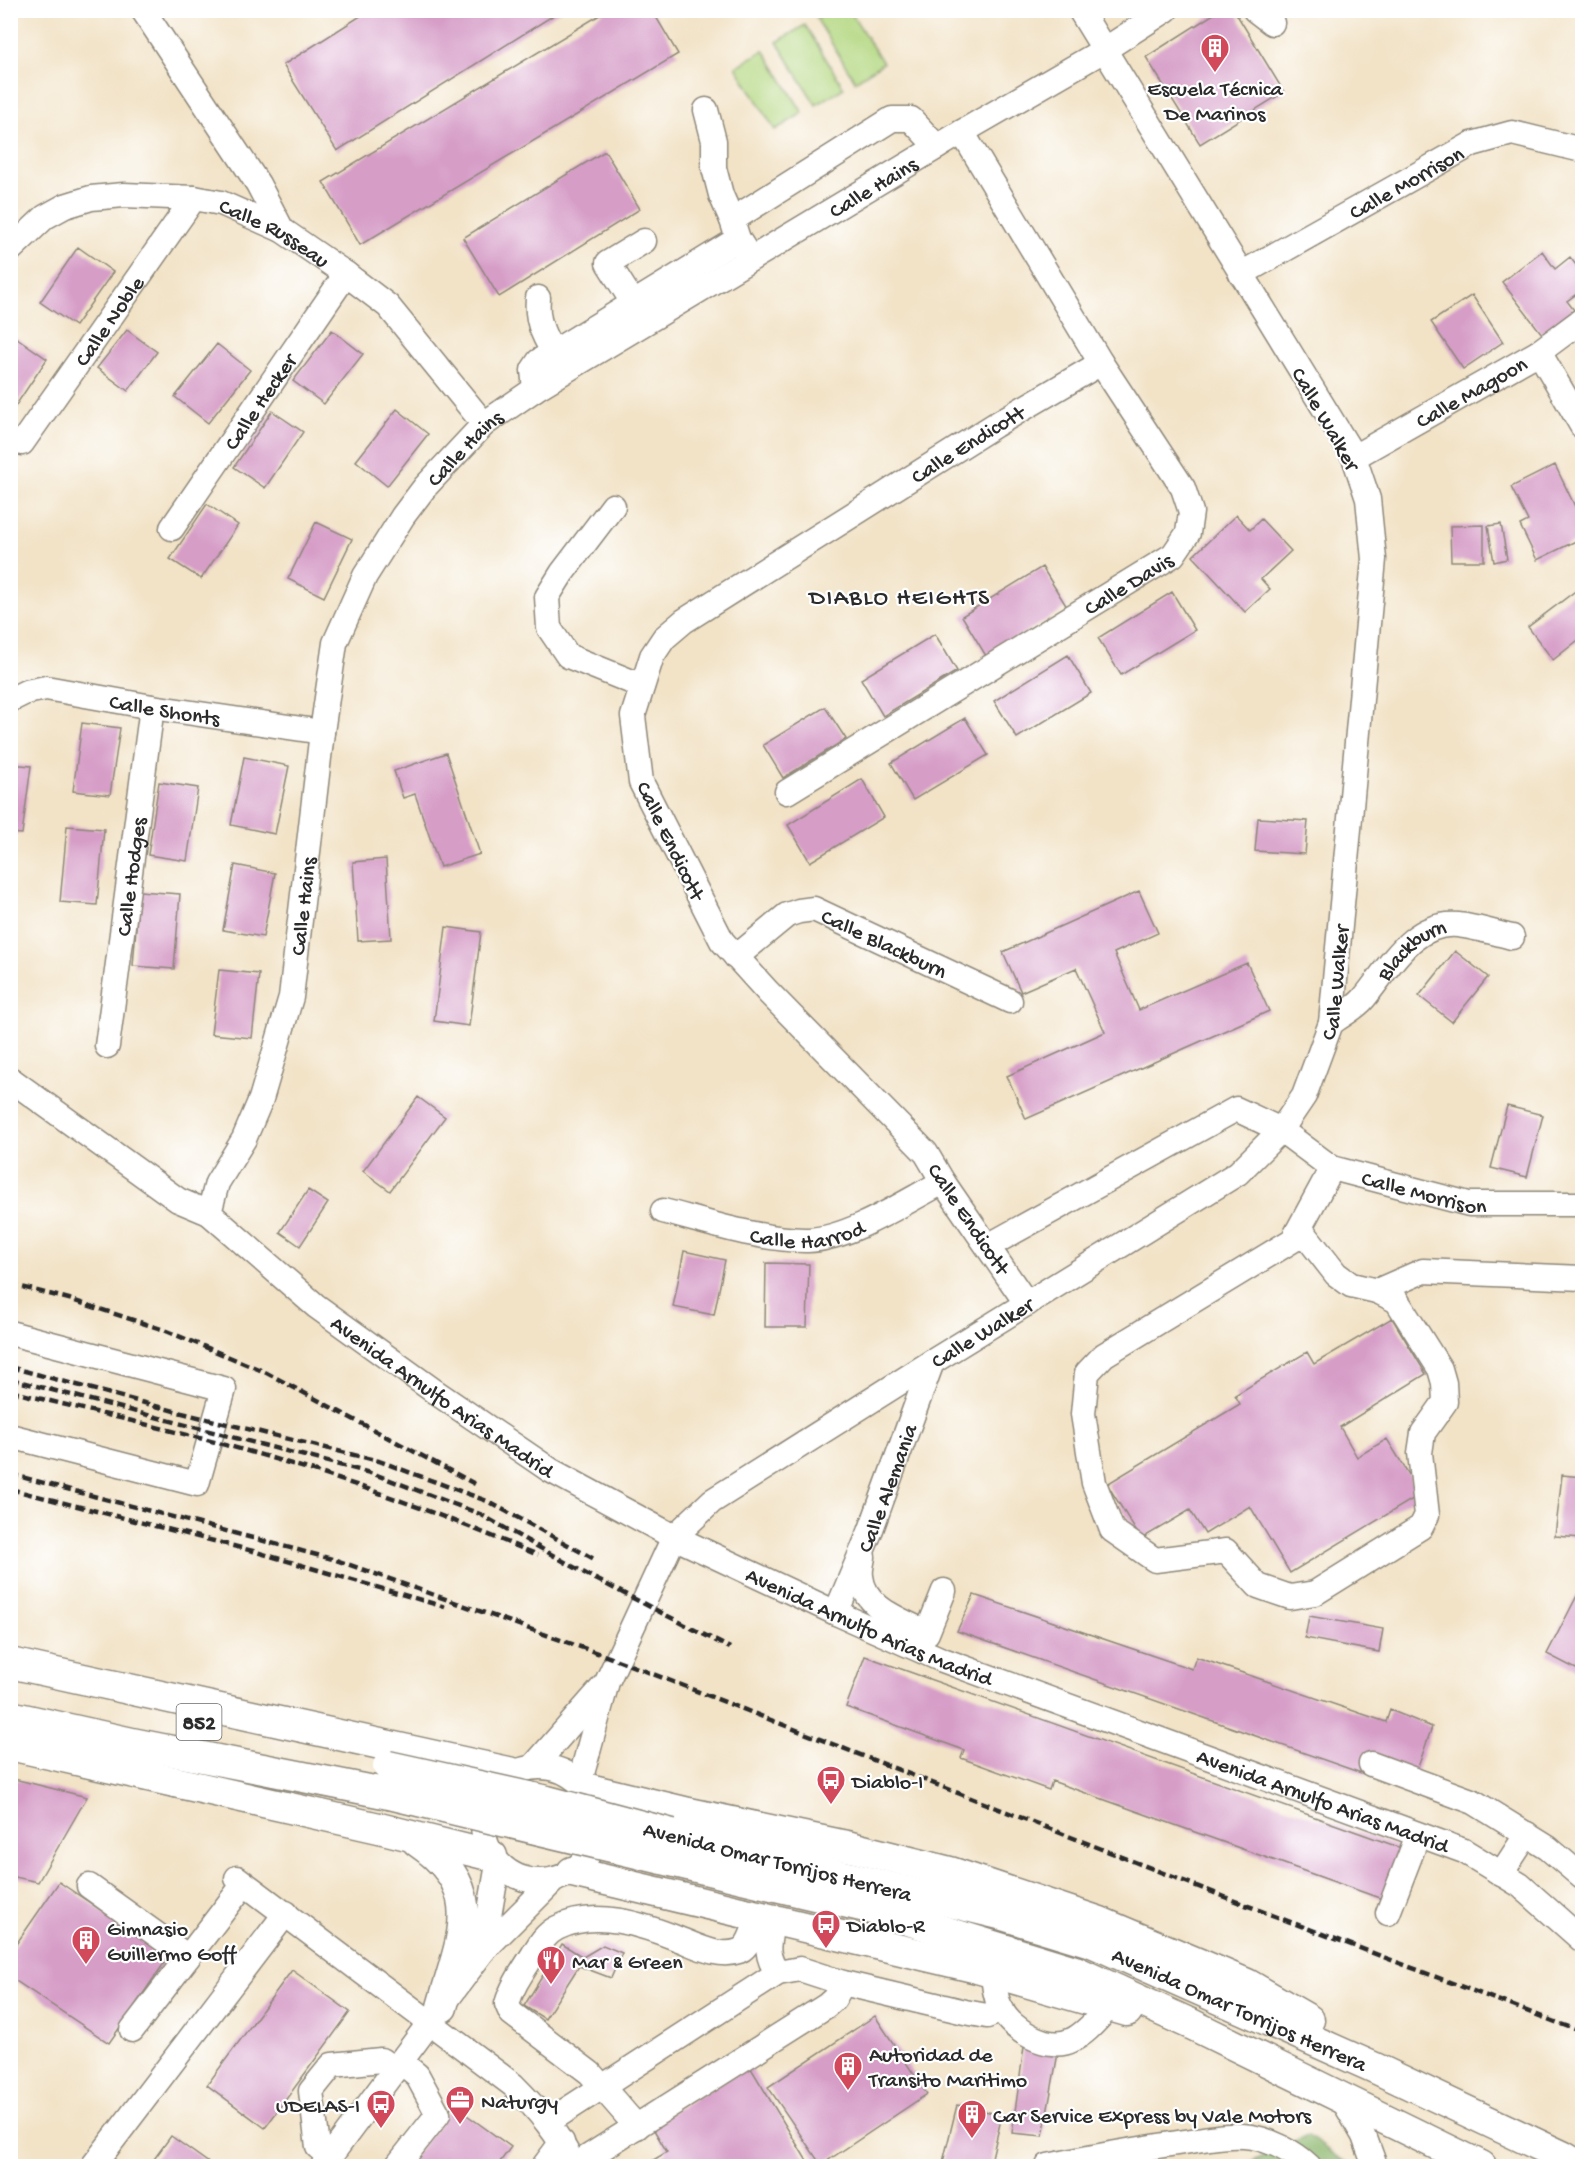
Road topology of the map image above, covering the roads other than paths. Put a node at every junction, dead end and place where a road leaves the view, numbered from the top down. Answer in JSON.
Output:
{"nodes":[{"id":1,"x":143,"y":10,"type":"edge"},
{"id":2,"x":1080,"y":10,"type":"edge"},
{"id":3,"x":1166,"y":10,"type":"edge"},
{"id":4,"x":1104,"y":50,"type":"junction"},
{"id":5,"x":706,"y":110,"type":"dead end"},
{"id":6,"x":962,"y":132,"type":"junction"},
{"id":7,"x":937,"y":147,"type":"junction"},
{"id":8,"x":1582,"y":150,"type":"edge"},
{"id":9,"x":194,"y":198,"type":"junction"},
{"id":10,"x":282,"y":230,"type":"junction"},
{"id":11,"x":740,"y":239,"type":"junction"},
{"id":12,"x":644,"y":241,"type":"dead end"},
{"id":13,"x":10,"y":250,"type":"edge"},
{"id":14,"x":346,"y":274,"type":"junction"},
{"id":15,"x":1241,"y":274,"type":"junction"},
{"id":16,"x":538,"y":298,"type":"dead end"},
{"id":17,"x":634,"y":304,"type":"junction"},
{"id":18,"x":1582,"y":320,"type":"edge"},
{"id":19,"x":553,"y":351,"type":"junction"},
{"id":20,"x":1539,"y":352,"type":"junction"},
{"id":21,"x":1101,"y":363,"type":"junction"},
{"id":22,"x":535,"y":389,"type":"junction"},
{"id":23,"x":484,"y":424,"type":"junction"},
{"id":24,"x":1582,"y":426,"type":"edge"},
{"id":25,"x":22,"y":443,"type":"dead end"},
{"id":26,"x":1354,"y":457,"type":"junction"},
{"id":27,"x":613,"y":506,"type":"dead end"},
{"id":28,"x":172,"y":528,"type":"dead end"},
{"id":29,"x":642,"y":686,"type":"junction"},
{"id":30,"x":10,"y":700,"type":"edge"},
{"id":31,"x":152,"y":707,"type":"junction"},
{"id":32,"x":321,"y":732,"type":"junction"},
{"id":33,"x":787,"y":792,"type":"dead end"},
{"id":34,"x":1512,"y":937,"type":"dead end"},
{"id":35,"x":736,"y":957,"type":"junction"},
{"id":36,"x":1010,"y":1001,"type":"dead end"},
{"id":37,"x":1331,"y":1023,"type":"junction"},
{"id":38,"x":107,"y":1046,"type":"dead end"},
{"id":39,"x":10,"y":1079,"type":"edge"},
{"id":40,"x":1281,"y":1130,"type":"junction"},
{"id":41,"x":1332,"y":1168,"type":"junction"},
{"id":42,"x":943,"y":1182,"type":"junction"},
{"id":43,"x":1582,"y":1204,"type":"edge"},
{"id":44,"x":663,"y":1211,"type":"dead end"},
{"id":45,"x":209,"y":1213,"type":"junction"},
{"id":46,"x":1300,"y":1228,"type":"junction"},
{"id":47,"x":988,"y":1246,"type":"junction"},
{"id":48,"x":1582,"y":1278,"type":"edge"},
{"id":49,"x":1377,"y":1292,"type":"junction"},
{"id":50,"x":1027,"y":1305,"type":"junction"},
{"id":51,"x":10,"y":1333,"type":"edge"},
{"id":52,"x":932,"y":1362,"type":"junction"},
{"id":53,"x":10,"y":1437,"type":"edge"},
{"id":54,"x":674,"y":1537,"type":"junction"},
{"id":55,"x":864,"y":1548,"type":"junction"},
{"id":56,"x":944,"y":1591,"type":"dead end"},
{"id":57,"x":836,"y":1613,"type":"junction"},
{"id":58,"x":10,"y":1663,"type":"edge"},
{"id":59,"x":10,"y":1678,"type":"edge"},
{"id":60,"x":607,"y":1682,"type":"junction"},
{"id":61,"x":10,"y":1716,"type":"edge"},
{"id":62,"x":10,"y":1745,"type":"edge"},
{"id":63,"x":1371,"y":1764,"type":"dead end"},
{"id":64,"x":390,"y":1769,"type":"junction"},
{"id":65,"x":523,"y":1770,"type":"junction"},
{"id":66,"x":583,"y":1785,"type":"junction"},
{"id":67,"x":379,"y":1828,"type":"junction"},
{"id":68,"x":1527,"y":1834,"type":"junction"},
{"id":69,"x":1418,"y":1835,"type":"junction"},
{"id":70,"x":674,"y":1836,"type":"junction"},
{"id":71,"x":412,"y":1838,"type":"junction"},
{"id":72,"x":495,"y":1860,"type":"junction"},
{"id":73,"x":1501,"y":1874,"type":"junction"},
{"id":74,"x":563,"y":1876,"type":"junction"},
{"id":75,"x":1582,"y":1878,"type":"edge"},
{"id":76,"x":89,"y":1886,"type":"dead end"},
{"id":77,"x":670,"y":1895,"type":"junction"},
{"id":78,"x":1388,"y":1912,"type":"dead end"},
{"id":79,"x":286,"y":1913,"type":"junction"},
{"id":80,"x":765,"y":1917,"type":"junction"},
{"id":81,"x":1582,"y":1940,"type":"edge"},
{"id":82,"x":483,"y":1951,"type":"junction"},
{"id":83,"x":188,"y":1957,"type":"junction"},
{"id":84,"x":993,"y":1972,"type":"junction"},
{"id":85,"x":778,"y":1973,"type":"junction"},
{"id":86,"x":843,"y":1983,"type":"junction"},
{"id":87,"x":1110,"y":2006,"type":"junction"},
{"id":88,"x":1002,"y":2010,"type":"junction"},
{"id":89,"x":436,"y":2014,"type":"junction"},
{"id":90,"x":132,"y":2030,"type":"dead end"},
{"id":91,"x":1265,"y":2060,"type":"junction"},
{"id":92,"x":398,"y":2066,"type":"junction"},
{"id":93,"x":603,"y":2088,"type":"junction"},
{"id":94,"x":1342,"y":2098,"type":"junction"},
{"id":95,"x":548,"y":2122,"type":"junction"},
{"id":96,"x":637,"y":2127,"type":"junction"},
{"id":97,"x":562,"y":2142,"type":"junction"},
{"id":98,"x":326,"y":2162,"type":"edge"},
{"id":99,"x":93,"y":2166,"type":"edge"},
{"id":100,"x":397,"y":2166,"type":"edge"},
{"id":101,"x":544,"y":2166,"type":"edge"},
{"id":102,"x":574,"y":2166,"type":"edge"},
{"id":103,"x":1048,"y":2166,"type":"edge"},
{"id":104,"x":1308,"y":2166,"type":"edge"},
{"id":105,"x":1375,"y":2166,"type":"edge"},
{"id":106,"x":1481,"y":2166,"type":"edge"},
{"id":107,"x":1579,"y":2166,"type":"edge"}],
"edges":[{"from":1,"to":10,"type":"street"},
{"from":2,"to":4,"type":"street","name":"Calle Walker"},
{"from":3,"to":4,"type":"street","name":"Calle Hains"},
{"from":4,"to":6,"type":"street","name":"Calle Hains"},
{"from":4,"to":15,"type":"street","name":"Calle Walker"},
{"from":5,"to":11,"type":"street"},
{"from":6,"to":7,"type":"street","name":"Calle Hains"},
{"from":6,"to":21,"type":"street","name":"Calle Davis"},
{"from":7,"to":11,"type":"street","name":"Calle Hains"},
{"from":7,"to":11,"type":"street"},
{"from":8,"to":15,"type":"street","name":"Calle Morrison"},
{"from":9,"to":10,"type":"street","name":"Calle Russeau"},
{"from":9,"to":13,"type":"street","name":"Calle Russeau"},
{"from":9,"to":25,"type":"street","name":"Calle Noble"},
{"from":10,"to":14,"type":"street","name":"Calle Russeau"},
{"from":11,"to":17,"type":"street"},
{"from":11,"to":22,"type":"street","name":"Calle Hains"},
{"from":12,"to":17,"type":"street"},
{"from":14,"to":23,"type":"street","name":"Calle Russeau"},
{"from":14,"to":28,"type":"street","name":"Calle Hecker"},
{"from":15,"to":26,"type":"street","name":"Calle Walker"},
{"from":16,"to":19,"type":"street"},
{"from":17,"to":19,"type":"street"},
{"from":18,"to":20,"type":"street","name":"Calle Magoon"},
{"from":19,"to":22,"type":"street"},
{"from":20,"to":24,"type":"street"},
{"from":20,"to":26,"type":"street","name":"Calle Magoon"},
{"from":21,"to":29,"type":"street","name":"Calle Endicott"},
{"from":21,"to":33,"type":"street","name":"Calle Davis"},
{"from":22,"to":23,"type":"street","name":"Calle Hains"},
{"from":23,"to":32,"type":"street","name":"Calle Hains"},
{"from":26,"to":37,"type":"street","name":"Calle Walker"},
{"from":27,"to":29,"type":"street"},
{"from":29,"to":35,"type":"street","name":"Calle Endicott"},
{"from":30,"to":31,"type":"street","name":"Calle Shonts"},
{"from":31,"to":32,"type":"street","name":"Calle Shonts"},
{"from":31,"to":38,"type":"street","name":"Calle Hodges"},
{"from":32,"to":45,"type":"street","name":"Calle Hains"},
{"from":34,"to":37,"type":"street","name":"Blackburn"},
{"from":35,"to":36,"type":"street","name":"Calle Blackburn"},
{"from":35,"to":42,"type":"street","name":"Calle Endicott"},
{"from":37,"to":40,"type":"street","name":"Calle Walker"},
{"from":39,"to":45,"type":"street","name":"Avenida Arnulfo Arias Madrid"},
{"from":40,"to":41,"type":"street","name":"Calle Morrison"},
{"from":40,"to":47,"type":"street","name":"Calle Morrison"},
{"from":40,"to":50,"type":"street","name":"Calle Walker"},
{"from":41,"to":43,"type":"street","name":"Calle Morrison"},
{"from":41,"to":46,"type":"street"},
{"from":42,"to":44,"type":"street","name":"Calle Harrod"},
{"from":42,"to":47,"type":"street","name":"Calle Endicott"},
{"from":45,"to":54,"type":"street","name":"Avenida Arnulfo Arias Madrid"},
{"from":46,"to":49,"type":"street"},
{"from":46,"to":49,"type":"street"},
{"from":47,"to":50,"type":"street","name":"Calle Endicott"},
{"from":48,"to":49,"type":"street"},
{"from":50,"to":52,"type":"street","name":"Calle Walker"},
{"from":51,"to":53,"type":"street"},
{"from":52,"to":54,"type":"street","name":"Calle Walker"},
{"from":52,"to":55,"type":"street","name":"Calle Alemania"},
{"from":54,"to":57,"type":"street","name":"Avenida Arnulfo Arias Madrid"},
{"from":54,"to":60,"type":"street","name":"Calle Walker"},
{"from":55,"to":56,"type":"street"},
{"from":55,"to":57,"type":"street","name":"Calle Alemania"},
{"from":57,"to":69,"type":"street","name":"Avenida Arnulfo Arias Madrid"},
{"from":58,"to":64,"type":"main road"},
{"from":59,"to":64,"type":"main road","name":"Avenida Omar Torrijos Herrera","number":"852"},
{"from":60,"to":65,"type":"street","name":"Calle Walker"},
{"from":60,"to":66,"type":"street","name":"Calle Walker"},
{"from":61,"to":64,"type":"main road","name":"Avenida Omar Torrijos Herrera","number":"852"},
{"from":62,"to":67,"type":"main road"},
{"from":63,"to":68,"type":"street"},
{"from":64,"to":65,"type":"main road"},
{"from":64,"to":67,"type":"main road"},
{"from":64,"to":70,"type":"main road","name":"Avenida Omar Torrijos Herrera","number":"852","bridge":true},
{"from":65,"to":66,"type":"street"},
{"from":65,"to":72,"type":"street"},
{"from":66,"to":70,"type":"main road"},
{"from":66,"to":74,"type":"street"},
{"from":67,"to":71,"type":"main road"},
{"from":68,"to":73,"type":"street"},
{"from":68,"to":75,"type":"street"},
{"from":69,"to":73,"type":"street","name":"Avenida Arnulfo Arias Madrid"},
{"from":69,"to":78,"type":"street"},
{"from":70,"to":77,"type":"main road"},
{"from":70,"to":91,"type":"main road","name":"Avenida Omar Torrijos Herrera"},
{"from":70,"to":107,"type":"main road","name":"Avenida Omar Torrijos Herrera"},
{"from":71,"to":72,"type":"main road"},
{"from":71,"to":89,"type":"main road"},
{"from":72,"to":74,"type":"street"},
{"from":72,"to":82,"type":"street"},
{"from":73,"to":81,"type":"street","name":"Avenida Arnulfo Arias Madrid"},
{"from":74,"to":77,"type":"main road"},
{"from":74,"to":82,"type":"street"},
{"from":76,"to":83,"type":"street"},
{"from":77,"to":80,"type":"main road"},
{"from":79,"to":83,"type":"street"},
{"from":79,"to":89,"type":"street"},
{"from":79,"to":99,"type":"street"},
{"from":80,"to":84,"type":"main road"},
{"from":80,"to":85,"type":"street"},
{"from":80,"to":93,"type":"street"},
{"from":82,"to":89,"type":"street"},
{"from":83,"to":90,"type":"street"},
{"from":84,"to":87,"type":"main road"},
{"from":84,"to":88,"type":"street"},
{"from":85,"to":86,"type":"street"},
{"from":85,"to":93,"type":"street"},
{"from":86,"to":88,"type":"street"},
{"from":86,"to":96,"type":"street"},
{"from":87,"to":88,"type":"street"},
{"from":87,"to":91,"type":"main road"},
{"from":89,"to":92,"type":"street"},
{"from":89,"to":95,"type":"street"},
{"from":91,"to":94,"type":"main road","name":"Avenida Omar Torrijos Herrera"},
{"from":92,"to":98,"type":"street"},
{"from":92,"to":98,"type":"street"},
{"from":92,"to":100,"type":"street"},
{"from":93,"to":95,"type":"street"},
{"from":93,"to":96,"type":"street"},
{"from":94,"to":105,"type":"street"},
{"from":94,"to":106,"type":"main road","name":"Avenida Omar Torrijos Herrera"},
{"from":95,"to":97,"type":"street"},
{"from":96,"to":102,"type":"street"},
{"from":97,"to":101,"type":"street"},
{"from":97,"to":102,"type":"street"},
{"from":103,"to":104,"type":"street"}]}
